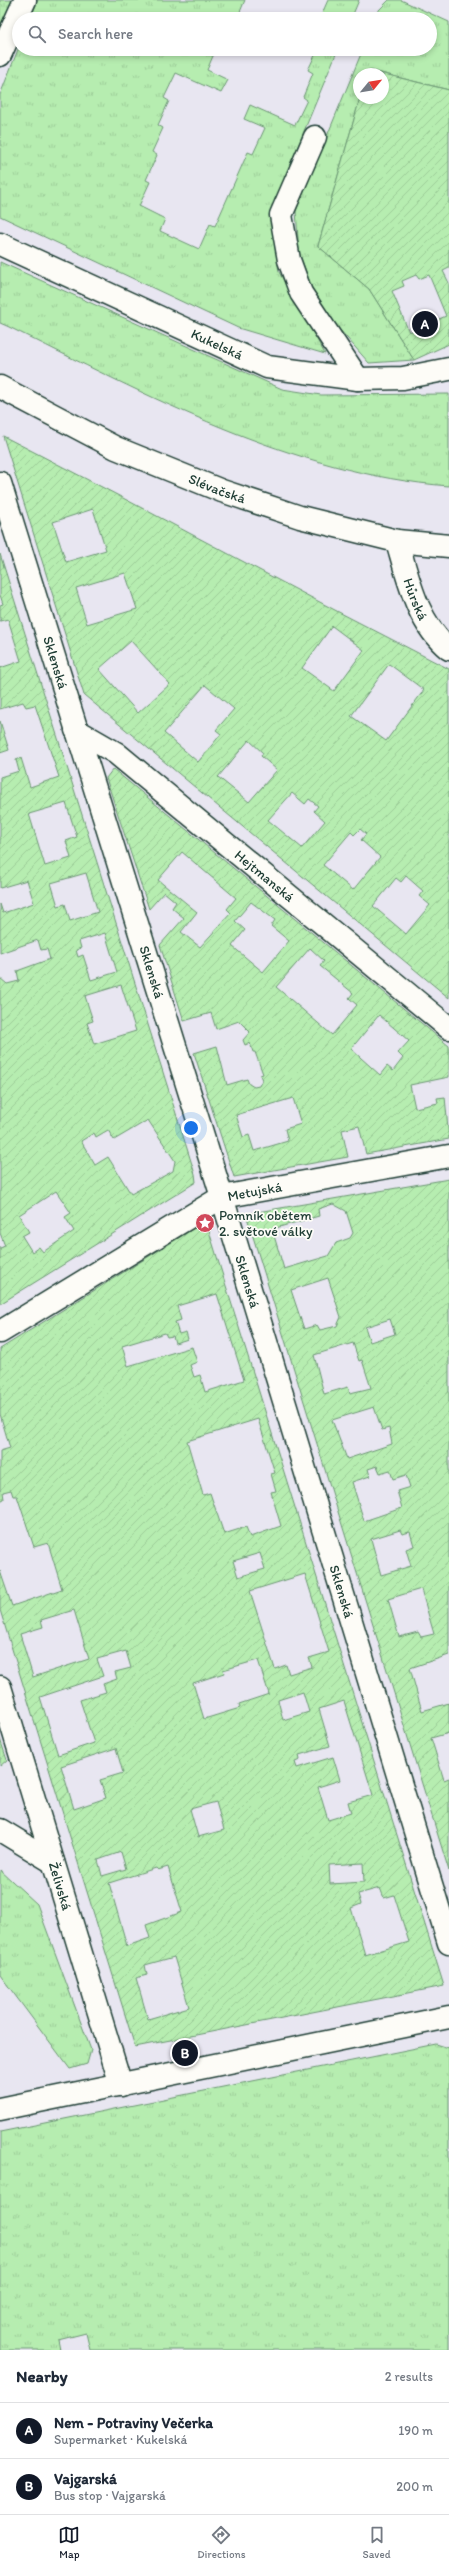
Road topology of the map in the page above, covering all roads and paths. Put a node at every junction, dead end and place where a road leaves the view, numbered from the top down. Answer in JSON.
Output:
{"nodes":[{"id":1,"x":25,"y":0,"type":"edge"},
{"id":2,"x":20,"y":12,"type":"edge"},
{"id":3,"x":12,"y":29,"type":"edge"},
{"id":4,"x":0,"y":55,"type":"edge"},
{"id":5,"x":315,"y":137,"type":"dead end"},
{"id":6,"x":0,"y":244,"type":"edge"},
{"id":7,"x":449,"y":369,"type":"edge"},
{"id":8,"x":358,"y":379,"type":"junction"},
{"id":9,"x":0,"y":387,"type":"edge"},
{"id":10,"x":0,"y":484,"type":"edge"},
{"id":11,"x":397,"y":541,"type":"junction"},
{"id":12,"x":449,"y":546,"type":"edge"},
{"id":13,"x":448,"y":648,"type":"edge"},
{"id":14,"x":76,"y":730,"type":"junction"},
{"id":15,"x":449,"y":1028,"type":"edge"},
{"id":16,"x":449,"y":1156,"type":"edge"},
{"id":17,"x":222,"y":1197,"type":"junction"},
{"id":18,"x":0,"y":1332,"type":"edge"},
{"id":19,"x":0,"y":1687,"type":"edge"},
{"id":20,"x":0,"y":1830,"type":"edge"},
{"id":21,"x":53,"y":1862,"type":"junction"},
{"id":22,"x":449,"y":1943,"type":"edge"},
{"id":23,"x":449,"y":2017,"type":"edge"},
{"id":24,"x":121,"y":2085,"type":"junction"},
{"id":25,"x":0,"y":2109,"type":"edge"}],
"edges":[{"from":1,"to":2,"type":"street"},
{"from":3,"to":4,"type":"street"},
{"from":5,"to":8,"type":"street"},
{"from":6,"to":8,"type":"street","name":"Kukelská"},
{"from":7,"to":8,"type":"street","name":"Kukelská"},
{"from":9,"to":11,"type":"street","name":"Slévačská"},
{"from":10,"to":14,"type":"street","name":"Sklenská"},
{"from":11,"to":12,"type":"street","name":"Slévačská"},
{"from":11,"to":13,"type":"street","name":"Hůrská"},
{"from":14,"to":15,"type":"street","name":"Hejtmanská"},
{"from":14,"to":17,"type":"street","name":"Sklenská"},
{"from":16,"to":17,"type":"street","name":"Metujská"},
{"from":17,"to":18,"type":"street","name":"Metujská"},
{"from":17,"to":22,"type":"street","name":"Sklenská"},
{"from":19,"to":21,"type":"street","name":"Želivská"},
{"from":20,"to":21,"type":"street"},
{"from":21,"to":24,"type":"street","name":"Želivská"},
{"from":23,"to":24,"type":"street"},
{"from":24,"to":25,"type":"street"}]}
